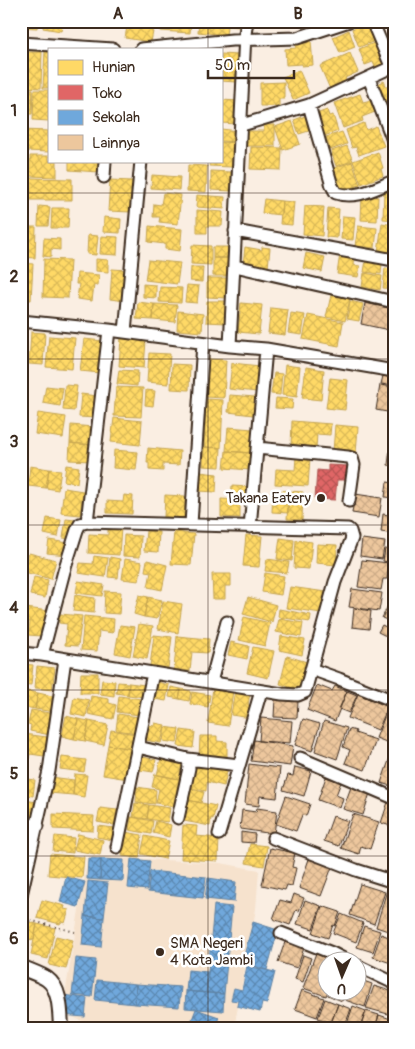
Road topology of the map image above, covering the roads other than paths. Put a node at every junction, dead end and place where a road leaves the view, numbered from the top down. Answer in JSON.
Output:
{"nodes":[{"id":1,"x":247,"y":21,"type":"edge"},
{"id":2,"x":349,"y":21,"type":"edge"},
{"id":3,"x":372,"y":21,"type":"edge"},
{"id":4,"x":245,"y":39,"type":"junction"},
{"id":5,"x":21,"y":43,"type":"edge"},
{"id":6,"x":108,"y":48,"type":"edge"},
{"id":7,"x":149,"y":48,"type":"edge"},
{"id":8,"x":392,"y":66,"type":"edge"},
{"id":9,"x":369,"y":78,"type":"junction"},
{"id":10,"x":309,"y":105,"type":"junction"},
{"id":11,"x":242,"y":124,"type":"junction"},
{"id":12,"x":394,"y":143,"type":"edge"},
{"id":13,"x":105,"y":162,"type":"edge"},
{"id":14,"x":142,"y":162,"type":"edge"},
{"id":15,"x":104,"y":177,"type":"dead end"},
{"id":16,"x":394,"y":181,"type":"edge"},
{"id":17,"x":235,"y":231,"type":"junction"},
{"id":18,"x":394,"y":260,"type":"edge"},
{"id":19,"x":235,"y":266,"type":"junction"},
{"id":20,"x":394,"y":302,"type":"edge"},
{"id":21,"x":21,"y":321,"type":"edge"},
{"id":22,"x":109,"y":330,"type":"junction"},
{"id":23,"x":125,"y":332,"type":"junction"},
{"id":24,"x":203,"y":343,"type":"junction"},
{"id":25,"x":230,"y":346,"type":"junction"},
{"id":26,"x":266,"y":349,"type":"junction"},
{"id":27,"x":394,"y":371,"type":"edge"},
{"id":28,"x":257,"y":448,"type":"junction"},
{"id":29,"x":349,"y":501,"type":"dead end"},
{"id":30,"x":86,"y":522,"type":"junction"},
{"id":31,"x":191,"y":524,"type":"junction"},
{"id":32,"x":250,"y":527,"type":"junction"},
{"id":33,"x":227,"y":622,"type":"dead end"},
{"id":34,"x":21,"y":652,"type":"edge"},
{"id":35,"x":42,"y":655,"type":"junction"},
{"id":36,"x":65,"y":659,"type":"junction"},
{"id":37,"x":311,"y":669,"type":"junction"},
{"id":38,"x":153,"y":673,"type":"junction"},
{"id":39,"x":211,"y":682,"type":"junction"},
{"id":40,"x":261,"y":690,"type":"junction"},
{"id":41,"x":394,"y":701,"type":"edge"},
{"id":42,"x":138,"y":747,"type":"junction"},
{"id":43,"x":300,"y":758,"type":"dead end"},
{"id":44,"x":188,"y":759,"type":"junction"},
{"id":45,"x":239,"y":765,"type":"junction"},
{"id":46,"x":394,"y":798,"type":"edge"},
{"id":47,"x":178,"y":818,"type":"dead end"},
{"id":48,"x":21,"y":823,"type":"edge"},
{"id":49,"x":38,"y":826,"type":"junction"},
{"id":50,"x":219,"y":834,"type":"dead end"},
{"id":51,"x":273,"y":838,"type":"dead end"},
{"id":52,"x":117,"y":847,"type":"dead end"},
{"id":53,"x":394,"y":882,"type":"edge"},
{"id":54,"x":21,"y":895,"type":"edge"},
{"id":55,"x":282,"y":934,"type":"dead end"},
{"id":56,"x":332,"y":952,"type":"edge"},
{"id":57,"x":21,"y":967,"type":"edge"},
{"id":58,"x":368,"y":972,"type":"edge"},
{"id":59,"x":394,"y":983,"type":"edge"},
{"id":60,"x":62,"y":1028,"type":"edge"}],
"edges":[{"from":1,"to":4,"type":"street"},
{"from":2,"to":4,"type":"street"},
{"from":3,"to":8,"type":"street"},
{"from":4,"to":7,"type":"street"},
{"from":4,"to":11,"type":"street"},
{"from":5,"to":6,"type":"street"},
{"from":8,"to":9,"type":"street"},
{"from":9,"to":10,"type":"street"},
{"from":9,"to":12,"type":"street"},
{"from":10,"to":11,"type":"street"},
{"from":10,"to":16,"type":"street"},
{"from":11,"to":17,"type":"street"},
{"from":13,"to":15,"type":"street"},
{"from":14,"to":23,"type":"street"},
{"from":17,"to":18,"type":"street"},
{"from":17,"to":19,"type":"street"},
{"from":19,"to":20,"type":"street"},
{"from":19,"to":25,"type":"street"},
{"from":21,"to":22,"type":"street"},
{"from":22,"to":23,"type":"street"},
{"from":22,"to":30,"type":"street"},
{"from":23,"to":24,"type":"street"},
{"from":24,"to":25,"type":"street"},
{"from":24,"to":31,"type":"street"},
{"from":25,"to":26,"type":"street"},
{"from":26,"to":27,"type":"street"},
{"from":26,"to":28,"type":"street"},
{"from":28,"to":29,"type":"street"},
{"from":28,"to":32,"type":"street"},
{"from":30,"to":31,"type":"street"},
{"from":30,"to":35,"type":"street"},
{"from":31,"to":32,"type":"street"},
{"from":32,"to":37,"type":"street"},
{"from":33,"to":39,"type":"street"},
{"from":34,"to":35,"type":"street"},
{"from":35,"to":36,"type":"street"},
{"from":36,"to":38,"type":"street"},
{"from":36,"to":49,"type":"street"},
{"from":37,"to":40,"type":"street"},
{"from":37,"to":41,"type":"street"},
{"from":38,"to":39,"type":"street"},
{"from":38,"to":42,"type":"street"},
{"from":39,"to":40,"type":"street"},
{"from":40,"to":45,"type":"street"},
{"from":42,"to":44,"type":"street"},
{"from":42,"to":52,"type":"street"},
{"from":43,"to":46,"type":"street"},
{"from":44,"to":45,"type":"street"},
{"from":44,"to":47,"type":"street"},
{"from":45,"to":50,"type":"street"},
{"from":48,"to":49,"type":"street"},
{"from":49,"to":54,"type":"street"},
{"from":51,"to":53,"type":"street"},
{"from":55,"to":56,"type":"street"},
{"from":57,"to":60,"type":"street"},
{"from":58,"to":59,"type":"street"}]}
